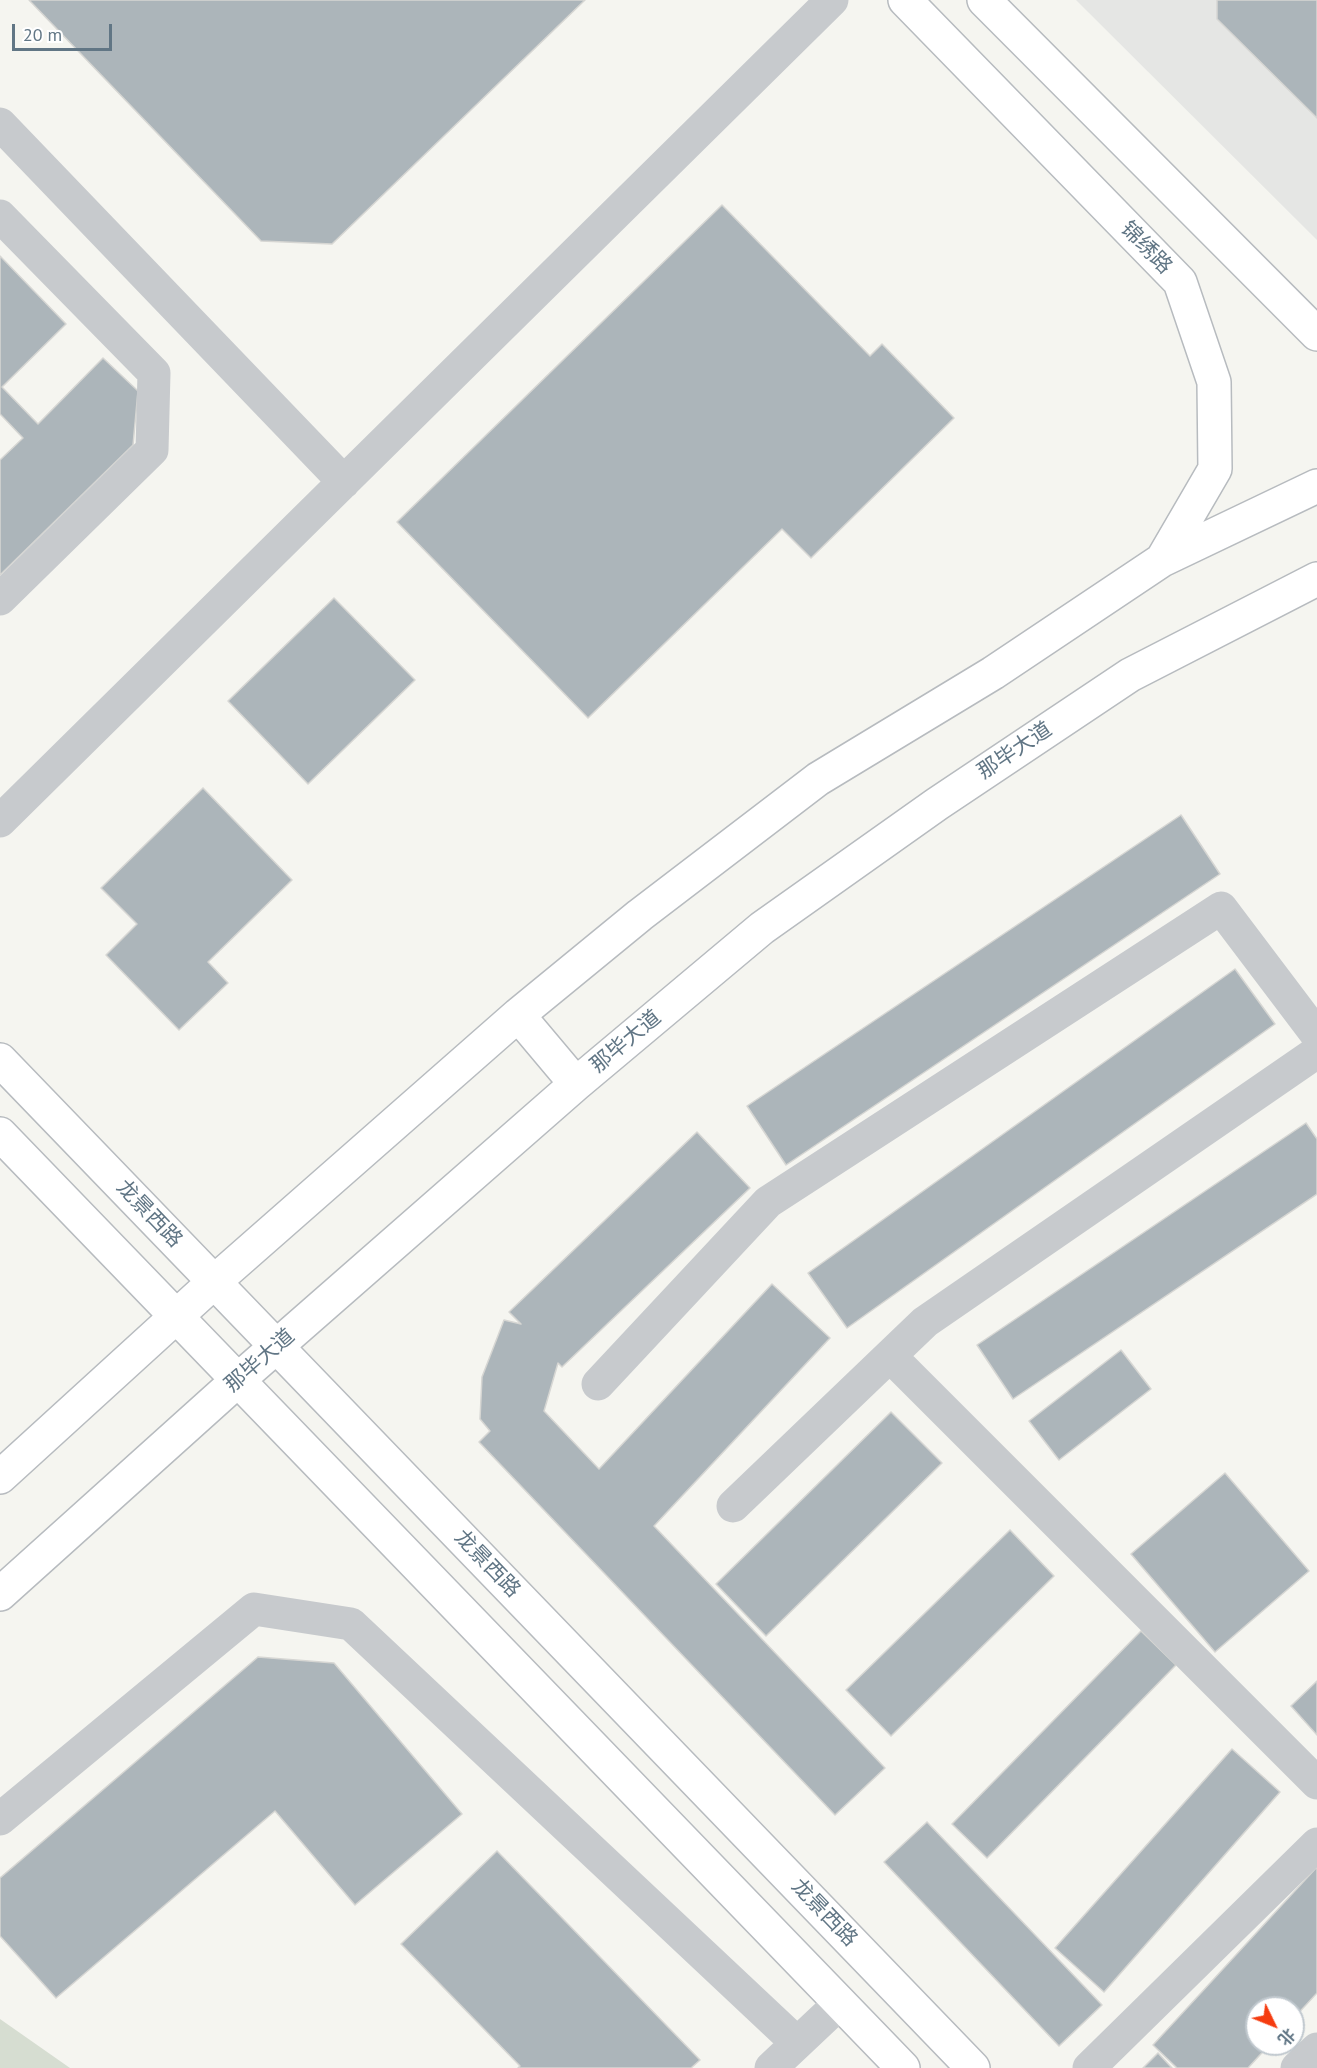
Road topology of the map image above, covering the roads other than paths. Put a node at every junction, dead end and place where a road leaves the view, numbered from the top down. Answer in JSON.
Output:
{"nodes":[{"id":1,"x":832,"y":0,"type":"edge"},
{"id":2,"x":905,"y":0,"type":"edge"},
{"id":3,"x":984,"y":0,"type":"edge"},
{"id":4,"x":0,"y":124,"type":"edge"},
{"id":5,"x":0,"y":216,"type":"edge"},
{"id":6,"x":1317,"y":334,"type":"edge"},
{"id":7,"x":344,"y":482,"type":"junction"},
{"id":8,"x":1317,"y":486,"type":"edge"},
{"id":9,"x":1162,"y":560,"type":"junction"},
{"id":10,"x":1317,"y":579,"type":"edge"},
{"id":11,"x":0,"y":600,"type":"edge"},
{"id":12,"x":0,"y":821,"type":"edge"},
{"id":13,"x":518,"y":1015,"type":"junction"},
{"id":14,"x":1317,"y":1035,"type":"edge"},
{"id":15,"x":1317,"y":1052,"type":"edge"},
{"id":16,"x":0,"y":1060,"type":"edge"},
{"id":17,"x":576,"y":1084,"type":"junction"},
{"id":18,"x":0,"y":1134,"type":"edge"},
{"id":19,"x":214,"y":1282,"type":"junction"},
{"id":20,"x":176,"y":1316,"type":"junction"},
{"id":21,"x":277,"y":1346,"type":"junction"},
{"id":22,"x":890,"y":1356,"type":"junction"},
{"id":23,"x":238,"y":1380,"type":"junction"},
{"id":24,"x":598,"y":1384,"type":"dead end"},
{"id":25,"x":0,"y":1477,"type":"edge"},
{"id":26,"x":733,"y":1506,"type":"dead end"},
{"id":27,"x":0,"y":1594,"type":"edge"},
{"id":28,"x":1317,"y":1783,"type":"edge"},
{"id":29,"x":0,"y":1819,"type":"edge"},
{"id":30,"x":1317,"y":1844,"type":"edge"},
{"id":31,"x":840,"y":2003,"type":"junction"},
{"id":32,"x":797,"y":2043,"type":"junction"},
{"id":33,"x":1317,"y":2049,"type":"edge"},
{"id":34,"x":771,"y":2068,"type":"edge"},
{"id":35,"x":903,"y":2068,"type":"edge"},
{"id":36,"x":973,"y":2068,"type":"edge"},
{"id":37,"x":1089,"y":2068,"type":"edge"},
{"id":38,"x":1297,"y":2068,"type":"edge"}],
"edges":[{"from":1,"to":7,"type":"street"},
{"from":2,"to":9,"type":"main road","name":"锦绣路"},
{"from":3,"to":6,"type":"main road"},
{"from":4,"to":7,"type":"street"},
{"from":5,"to":11,"type":"street"},
{"from":7,"to":12,"type":"street"},
{"from":8,"to":9,"type":"main road"},
{"from":9,"to":13,"type":"main road"},
{"from":10,"to":17,"type":"main road","name":"那毕大道"},
{"from":13,"to":17,"type":"main road"},
{"from":13,"to":19,"type":"main road"},
{"from":14,"to":24,"type":"street"},
{"from":15,"to":22,"type":"street"},
{"from":16,"to":19,"type":"main road","name":"龙景西路"},
{"from":17,"to":21,"type":"main road","name":"那毕大道"},
{"from":18,"to":20,"type":"main road"},
{"from":19,"to":20,"type":"main road"},
{"from":19,"to":21,"type":"main road","name":"龙景西路"},
{"from":20,"to":23,"type":"main road"},
{"from":20,"to":25,"type":"main road"},
{"from":21,"to":23,"type":"main road","name":"那毕大道"},
{"from":21,"to":36,"type":"main road","name":"龙景西路"},
{"from":22,"to":26,"type":"street"},
{"from":22,"to":28,"type":"street"},
{"from":23,"to":27,"type":"main road","name":"那毕大道"},
{"from":23,"to":31,"type":"main road"},
{"from":29,"to":32,"type":"street"},
{"from":30,"to":37,"type":"street"},
{"from":31,"to":32,"type":"street"},
{"from":31,"to":35,"type":"main road"},
{"from":32,"to":34,"type":"street"},
{"from":33,"to":38,"type":"street"}]}
